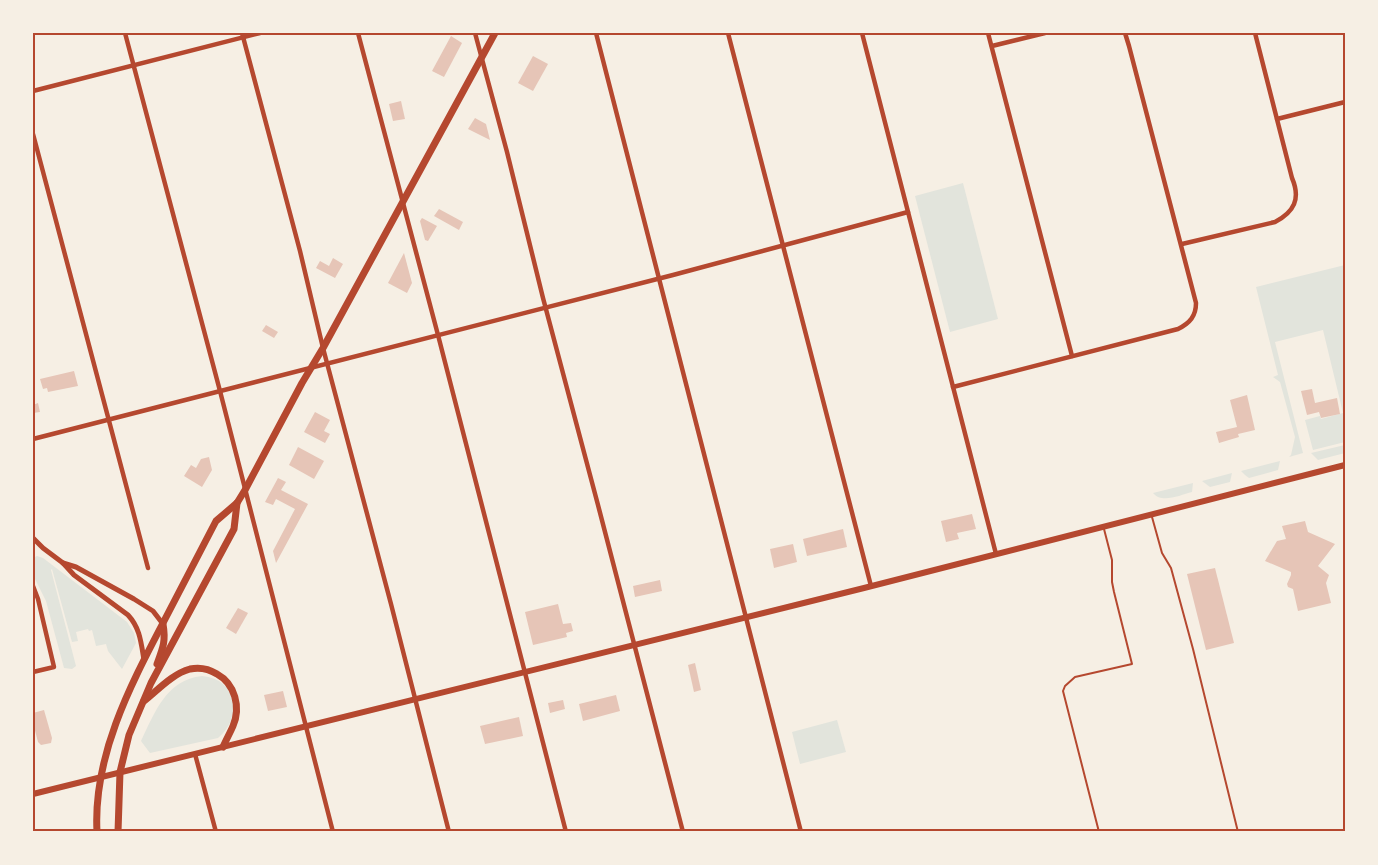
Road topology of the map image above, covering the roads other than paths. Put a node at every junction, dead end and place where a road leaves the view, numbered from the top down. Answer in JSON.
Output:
{"nodes":[{"id":1,"x":125,"y":33,"type":"edge"},
{"id":2,"x":260,"y":33,"type":"edge"},
{"id":3,"x":358,"y":33,"type":"edge"},
{"id":4,"x":475,"y":33,"type":"edge"},
{"id":5,"x":495,"y":33,"type":"edge"},
{"id":6,"x":596,"y":33,"type":"edge"},
{"id":7,"x":728,"y":33,"type":"edge"},
{"id":8,"x":862,"y":33,"type":"edge"},
{"id":9,"x":988,"y":33,"type":"edge"},
{"id":10,"x":1045,"y":33,"type":"edge"},
{"id":11,"x":1125,"y":33,"type":"edge"},
{"id":12,"x":1255,"y":33,"type":"edge"},
{"id":13,"x":242,"y":35,"type":"edge"},
{"id":14,"x":992,"y":46,"type":"junction"},
{"id":15,"x":482,"y":57,"type":"junction"},
{"id":16,"x":134,"y":66,"type":"junction"},
{"id":17,"x":33,"y":91,"type":"edge"},
{"id":18,"x":1345,"y":102,"type":"edge"},
{"id":19,"x":1277,"y":119,"type":"junction"},
{"id":20,"x":33,"y":134,"type":"edge"},
{"id":21,"x":403,"y":201,"type":"junction"},
{"id":22,"x":908,"y":212,"type":"junction"},
{"id":23,"x":1182,"y":244,"type":"junction"},
{"id":24,"x":783,"y":246,"type":"junction"},
{"id":25,"x":659,"y":278,"type":"junction"},
{"id":26,"x":545,"y":307,"type":"junction"},
{"id":27,"x":438,"y":335,"type":"junction"},
{"id":28,"x":323,"y":348,"type":"junction"},
{"id":29,"x":1072,"y":356,"type":"junction"},
{"id":30,"x":327,"y":363,"type":"junction"},
{"id":31,"x":312,"y":366,"type":"junction"},
{"id":32,"x":953,"y":387,"type":"junction"},
{"id":33,"x":220,"y":391,"type":"junction"},
{"id":34,"x":109,"y":420,"type":"junction"},
{"id":35,"x":33,"y":439,"type":"edge"},
{"id":36,"x":1345,"y":465,"type":"edge"},
{"id":37,"x":245,"y":490,"type":"junction"},
{"id":38,"x":237,"y":503,"type":"junction"},
{"id":39,"x":1151,"y":515,"type":"junction"},
{"id":40,"x":1104,"y":527,"type":"junction"},
{"id":41,"x":34,"y":540,"type":"edge"},
{"id":42,"x":996,"y":554,"type":"junction"},
{"id":43,"x":63,"y":563,"type":"junction"},
{"id":44,"x":148,"y":568,"type":"dead end"},
{"id":45,"x":33,"y":586,"type":"edge"},
{"id":46,"x":871,"y":586,"type":"junction"},
{"id":47,"x":746,"y":617,"type":"junction"},
{"id":48,"x":163,"y":624,"type":"junction"},
{"id":49,"x":634,"y":645,"type":"junction"},
{"id":50,"x":144,"y":660,"type":"junction"},
{"id":51,"x":33,"y":672,"type":"edge"},
{"id":52,"x":525,"y":672,"type":"junction"},
{"id":53,"x":151,"y":683,"type":"junction"},
{"id":54,"x":415,"y":699,"type":"junction"},
{"id":55,"x":142,"y":702,"type":"junction"},
{"id":56,"x":306,"y":726,"type":"junction"},
{"id":57,"x":223,"y":747,"type":"junction"},
{"id":58,"x":195,"y":754,"type":"junction"},
{"id":59,"x":120,"y":772,"type":"junction"},
{"id":60,"x":101,"y":777,"type":"junction"},
{"id":61,"x":33,"y":794,"type":"edge"},
{"id":62,"x":97,"y":832,"type":"edge"},
{"id":63,"x":118,"y":832,"type":"edge"},
{"id":64,"x":216,"y":832,"type":"edge"},
{"id":65,"x":333,"y":832,"type":"edge"},
{"id":66,"x":449,"y":832,"type":"edge"},
{"id":67,"x":566,"y":832,"type":"edge"},
{"id":68,"x":682,"y":832,"type":"edge"},
{"id":69,"x":801,"y":832,"type":"edge"},
{"id":70,"x":1099,"y":832,"type":"edge"},
{"id":71,"x":1238,"y":832,"type":"edge"}],
"edges":[{"from":1,"to":16,"type":"street"},
{"from":2,"to":13,"type":"street"},
{"from":3,"to":21,"type":"street"},
{"from":4,"to":15,"type":"street"},
{"from":5,"to":15,"type":"main road"},
{"from":6,"to":25,"type":"street"},
{"from":7,"to":24,"type":"street"},
{"from":8,"to":22,"type":"street"},
{"from":9,"to":14,"type":"street"},
{"from":10,"to":14,"type":"street"},
{"from":11,"to":23,"type":"street"},
{"from":12,"to":19,"type":"street"},
{"from":13,"to":16,"type":"street"},
{"from":13,"to":28,"type":"street"},
{"from":14,"to":29,"type":"street"},
{"from":15,"to":21,"type":"main road"},
{"from":15,"to":26,"type":"street"},
{"from":16,"to":17,"type":"street"},
{"from":16,"to":33,"type":"street"},
{"from":18,"to":19,"type":"street"},
{"from":19,"to":23,"type":"street"},
{"from":20,"to":34,"type":"street"},
{"from":21,"to":27,"type":"street"},
{"from":21,"to":28,"type":"main road"},
{"from":22,"to":24,"type":"street"},
{"from":22,"to":32,"type":"street"},
{"from":23,"to":29,"type":"street"},
{"from":24,"to":25,"type":"street"},
{"from":24,"to":46,"type":"street"},
{"from":25,"to":26,"type":"street"},
{"from":25,"to":47,"type":"street"},
{"from":26,"to":27,"type":"street"},
{"from":26,"to":49,"type":"street"},
{"from":27,"to":30,"type":"street"},
{"from":27,"to":52,"type":"street"},
{"from":28,"to":30,"type":"street"},
{"from":28,"to":31,"type":"main road"},
{"from":29,"to":32,"type":"street"},
{"from":30,"to":31,"type":"street"},
{"from":30,"to":54,"type":"street"},
{"from":31,"to":33,"type":"street"},
{"from":31,"to":37,"type":"main road"},
{"from":32,"to":42,"type":"street"},
{"from":33,"to":34,"type":"street"},
{"from":33,"to":37,"type":"street"},
{"from":34,"to":35,"type":"street"},
{"from":34,"to":44,"type":"street"},
{"from":36,"to":39,"type":"main road"},
{"from":37,"to":38,"type":"main road"},
{"from":37,"to":56,"type":"street"},
{"from":38,"to":48,"type":"main road"},
{"from":38,"to":53,"type":"main road"},
{"from":39,"to":40,"type":"main road"},
{"from":39,"to":71,"type":"lane"},
{"from":40,"to":42,"type":"main road"},
{"from":40,"to":70,"type":"lane"},
{"from":41,"to":43,"type":"street"},
{"from":42,"to":46,"type":"main road"},
{"from":43,"to":48,"type":"street"},
{"from":43,"to":50,"type":"street"},
{"from":45,"to":51,"type":"street"},
{"from":46,"to":47,"type":"main road"},
{"from":47,"to":49,"type":"main road"},
{"from":47,"to":69,"type":"street"},
{"from":48,"to":50,"type":"main road"},
{"from":48,"to":53,"type":"main road"},
{"from":49,"to":52,"type":"main road"},
{"from":49,"to":68,"type":"street"},
{"from":50,"to":60,"type":"main road"},
{"from":52,"to":54,"type":"main road"},
{"from":52,"to":67,"type":"street"},
{"from":53,"to":55,"type":"main road"},
{"from":54,"to":56,"type":"main road"},
{"from":54,"to":66,"type":"street"},
{"from":55,"to":57,"type":"main road"},
{"from":55,"to":59,"type":"main road"},
{"from":56,"to":57,"type":"main road"},
{"from":56,"to":65,"type":"street"},
{"from":57,"to":58,"type":"main road"},
{"from":58,"to":59,"type":"main road"},
{"from":58,"to":64,"type":"street"},
{"from":59,"to":60,"type":"main road"},
{"from":59,"to":63,"type":"main road"},
{"from":60,"to":61,"type":"main road"},
{"from":60,"to":62,"type":"main road"}]}
